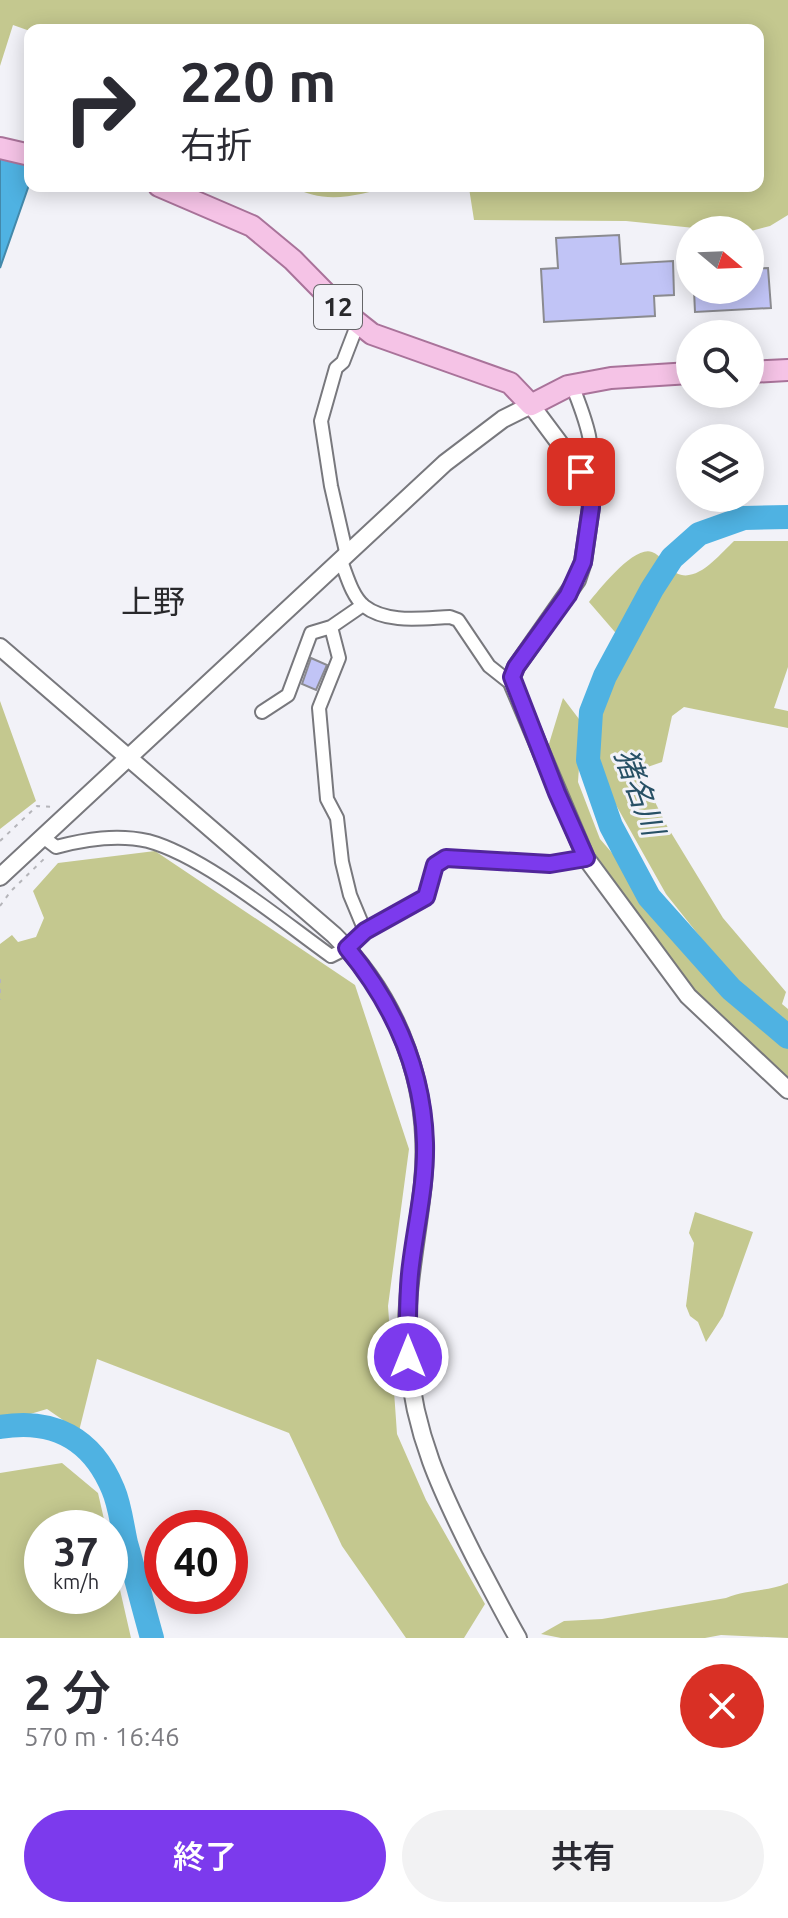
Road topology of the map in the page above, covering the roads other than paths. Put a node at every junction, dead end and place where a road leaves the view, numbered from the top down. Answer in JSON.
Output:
{"nodes":[{"id":1,"x":0,"y":148,"type":"edge"},
{"id":2,"x":24,"y":154,"type":"edge"},
{"id":3,"x":173,"y":192,"type":"edge"},
{"id":4,"x":358,"y":323,"type":"junction"},
{"id":5,"x":788,"y":370,"type":"edge"},
{"id":6,"x":764,"y":371,"type":"edge"},
{"id":7,"x":676,"y":374,"type":"edge"},
{"id":8,"x":572,"y":385,"type":"junction"},
{"id":9,"x":531,"y":405,"type":"junction"},
{"id":10,"x":588,"y":488,"type":"junction"},
{"id":11,"x":344,"y":558,"type":"junction"},
{"id":12,"x":363,"y":605,"type":"junction"},
{"id":13,"x":331,"y":627,"type":"junction"},
{"id":14,"x":0,"y":647,"type":"edge"},
{"id":15,"x":513,"y":685,"type":"junction"},
{"id":16,"x":262,"y":712,"type":"dead end"},
{"id":17,"x":128,"y":758,"type":"junction"},
{"id":18,"x":50,"y":842,"type":"junction"},
{"id":19,"x":586,"y":858,"type":"junction"},
{"id":20,"x":0,"y":877,"type":"edge"},
{"id":21,"x":365,"y":931,"type":"junction"},
{"id":22,"x":347,"y":948,"type":"junction"},
{"id":23,"x":788,"y":1090,"type":"edge"},
{"id":24,"x":514,"y":1631,"type":"edge"}],
"edges":[{"from":1,"to":2,"type":"main road"},
{"from":3,"to":4,"type":"main road","number":"12"},
{"from":4,"to":9,"type":"main road","number":"12"},
{"from":4,"to":11,"type":"street"},
{"from":5,"to":6,"type":"main road"},
{"from":7,"to":8,"type":"main road"},
{"from":8,"to":9,"type":"main road"},
{"from":8,"to":10,"type":"street"},
{"from":9,"to":10,"type":"street"},
{"from":9,"to":11,"type":"street"},
{"from":10,"to":15,"type":"street"},
{"from":11,"to":12,"type":"street"},
{"from":11,"to":17,"type":"street"},
{"from":12,"to":13,"type":"street"},
{"from":12,"to":15,"type":"street"},
{"from":13,"to":16,"type":"street"},
{"from":13,"to":21,"type":"street"},
{"from":14,"to":17,"type":"street"},
{"from":15,"to":19,"type":"street"},
{"from":17,"to":18,"type":"street"},
{"from":17,"to":22,"type":"street"},
{"from":18,"to":20,"type":"street"},
{"from":18,"to":22,"type":"street"},
{"from":19,"to":21,"type":"street"},
{"from":19,"to":23,"type":"street"},
{"from":21,"to":22,"type":"street"},
{"from":22,"to":24,"type":"street"}]}
